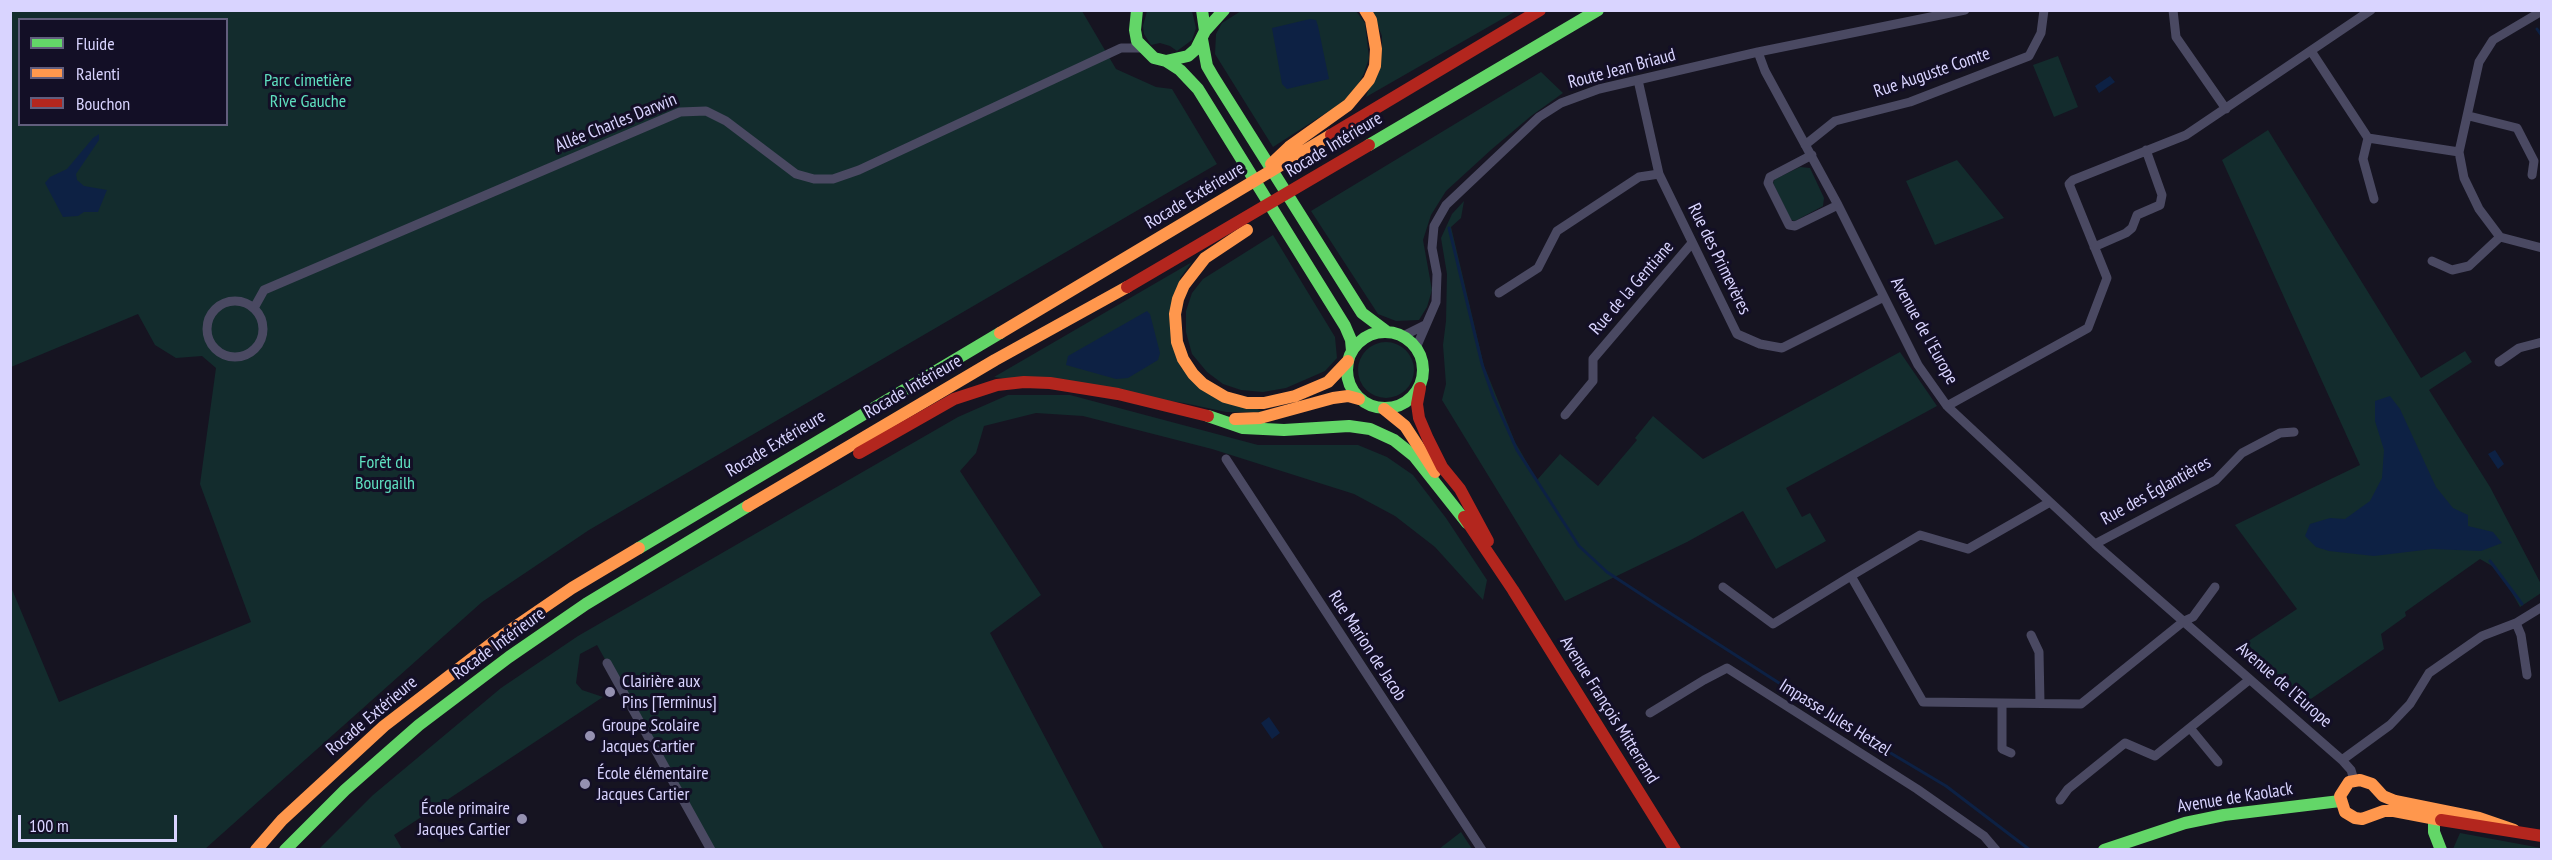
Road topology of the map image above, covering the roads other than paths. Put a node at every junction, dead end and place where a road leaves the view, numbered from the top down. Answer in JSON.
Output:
{"nodes":[{"id":1,"x":1137,"y":10,"type":"edge"},
{"id":2,"x":1202,"y":10,"type":"edge"},
{"id":3,"x":1224,"y":10,"type":"edge"},
{"id":4,"x":1365,"y":10,"type":"edge"},
{"id":5,"x":1539,"y":10,"type":"edge"},
{"id":6,"x":1598,"y":10,"type":"edge"},
{"id":7,"x":1965,"y":10,"type":"edge"},
{"id":8,"x":2044,"y":10,"type":"edge"},
{"id":9,"x":2173,"y":10,"type":"edge"},
{"id":10,"x":2372,"y":10,"type":"edge"},
{"id":11,"x":2541,"y":11,"type":"edge"},
{"id":12,"x":1134,"y":30,"type":"junction"},
{"id":13,"x":1204,"y":35,"type":"junction"},
{"id":14,"x":1121,"y":48,"type":"junction"},
{"id":15,"x":1143,"y":48,"type":"junction"},
{"id":16,"x":2311,"y":51,"type":"junction"},
{"id":17,"x":1758,"y":52,"type":"junction"},
{"id":18,"x":1166,"y":61,"type":"junction"},
{"id":19,"x":1638,"y":80,"type":"junction"},
{"id":20,"x":2226,"y":109,"type":"junction"},
{"id":21,"x":2469,"y":116,"type":"junction"},
{"id":22,"x":1385,"y":135,"type":"junction"},
{"id":23,"x":2368,"y":138,"type":"junction"},
{"id":24,"x":1804,"y":145,"type":"junction"},
{"id":25,"x":2146,"y":150,"type":"junction"},
{"id":26,"x":2459,"y":152,"type":"junction"},
{"id":27,"x":1812,"y":155,"type":"junction"},
{"id":28,"x":1659,"y":174,"type":"junction"},
{"id":29,"x":2532,"y":175,"type":"dead end"},
{"id":30,"x":1252,"y":183,"type":"junction"},
{"id":31,"x":2374,"y":199,"type":"dead end"},
{"id":32,"x":1838,"y":205,"type":"junction"},
{"id":33,"x":2500,"y":237,"type":"junction"},
{"id":34,"x":1692,"y":243,"type":"junction"},
{"id":35,"x":2094,"y":247,"type":"junction"},
{"id":36,"x":2541,"y":248,"type":"edge"},
{"id":37,"x":2432,"y":261,"type":"dead end"},
{"id":38,"x":1499,"y":293,"type":"dead end"},
{"id":39,"x":1884,"y":297,"type":"junction"},
{"id":40,"x":254,"y":308,"type":"junction"},
{"id":41,"x":1425,"y":325,"type":"junction"},
{"id":42,"x":1386,"y":331,"type":"junction"},
{"id":43,"x":1403,"y":336,"type":"junction"},
{"id":44,"x":2541,"y":342,"type":"edge"},
{"id":45,"x":1416,"y":348,"type":"junction"},
{"id":46,"x":1350,"y":356,"type":"junction"},
{"id":47,"x":2499,"y":362,"type":"dead end"},
{"id":48,"x":1420,"y":388,"type":"junction"},
{"id":49,"x":1359,"y":399,"type":"junction"},
{"id":50,"x":1947,"y":406,"type":"junction"},
{"id":51,"x":1384,"y":409,"type":"junction"},
{"id":52,"x":1565,"y":415,"type":"dead end"},
{"id":53,"x":1219,"y":419,"type":"junction"},
{"id":54,"x":2294,"y":432,"type":"dead end"},
{"id":55,"x":1226,"y":459,"type":"dead end"},
{"id":56,"x":802,"y":474,"type":"junction"},
{"id":57,"x":2050,"y":502,"type":"junction"},
{"id":58,"x":1467,"y":523,"type":"junction"},
{"id":59,"x":2095,"y":544,"type":"junction"},
{"id":60,"x":1851,"y":576,"type":"junction"},
{"id":61,"x":2216,"y":586,"type":"dead end"},
{"id":62,"x":1723,"y":587,"type":"dead end"},
{"id":63,"x":1513,"y":590,"type":"junction"},
{"id":64,"x":2541,"y":607,"type":"edge"},
{"id":65,"x":2184,"y":621,"type":"junction"},
{"id":66,"x":2516,"y":623,"type":"junction"},
{"id":67,"x":2031,"y":635,"type":"dead end"},
{"id":68,"x":607,"y":663,"type":"dead end"},
{"id":69,"x":2527,"y":675,"type":"dead end"},
{"id":70,"x":2249,"y":680,"type":"junction"},
{"id":71,"x":2002,"y":703,"type":"junction"},
{"id":72,"x":2040,"y":703,"type":"junction"},
{"id":73,"x":1650,"y":713,"type":"dead end"},
{"id":74,"x":2190,"y":728,"type":"junction"},
{"id":75,"x":2011,"y":753,"type":"dead end"},
{"id":76,"x":2342,"y":759,"type":"junction"},
{"id":77,"x":2218,"y":762,"type":"dead end"},
{"id":78,"x":2354,"y":780,"type":"junction"},
{"id":79,"x":2376,"y":789,"type":"junction"},
{"id":80,"x":2060,"y":800,"type":"dead end"},
{"id":81,"x":2340,"y":801,"type":"junction"},
{"id":82,"x":2415,"y":805,"type":"junction"},
{"id":83,"x":2373,"y":813,"type":"junction"},
{"id":84,"x":2434,"y":819,"type":"junction"},
{"id":85,"x":2514,"y":830,"type":"junction"},
{"id":86,"x":2541,"y":836,"type":"edge"},
{"id":87,"x":256,"y":849,"type":"edge"},
{"id":88,"x":285,"y":849,"type":"edge"},
{"id":89,"x":711,"y":849,"type":"edge"},
{"id":90,"x":1482,"y":849,"type":"edge"},
{"id":91,"x":1675,"y":849,"type":"edge"},
{"id":92,"x":1996,"y":849,"type":"edge"},
{"id":93,"x":2104,"y":849,"type":"edge"},
{"id":94,"x":2441,"y":849,"type":"edge"}],
"edges":[{"from":1,"to":12,"type":"main road"},
{"from":2,"to":13,"type":"main road"},
{"from":3,"to":13,"type":"main road"},
{"from":4,"to":30,"type":"main road"},
{"from":5,"to":30,"type":"main road","name":"Rocade Extérieure"},
{"from":6,"to":22,"type":"main road","name":"Rocade Intérieure"},
{"from":7,"to":17,"type":"street","name":"Route Jean Briaud"},
{"from":8,"to":24,"type":"street","name":"Rue Auguste Comte"},
{"from":9,"to":20,"type":"street"},
{"from":10,"to":16,"type":"street"},
{"from":11,"to":21,"type":"street"},
{"from":12,"to":14,"type":"street","name":"Allée Charles Darwin"},
{"from":12,"to":15,"type":"main road"},
{"from":13,"to":18,"type":"main road"},
{"from":13,"to":42,"type":"main road"},
{"from":14,"to":15,"type":"street","name":"Allée Charles Darwin"},
{"from":14,"to":40,"type":"street","name":"Allée Charles Darwin"},
{"from":15,"to":18,"type":"main road"},
{"from":16,"to":20,"type":"street"},
{"from":16,"to":23,"type":"street"},
{"from":17,"to":19,"type":"street","name":"Route Jean Briaud"},
{"from":17,"to":24,"type":"street","name":"Avenue de l'Europe"},
{"from":18,"to":46,"type":"main road"},
{"from":19,"to":28,"type":"street","name":"Rue des Primevères"},
{"from":19,"to":41,"type":"street","name":"Route Jean Briaud"},
{"from":20,"to":25,"type":"street"},
{"from":21,"to":26,"type":"street"},
{"from":21,"to":29,"type":"street"},
{"from":22,"to":46,"type":"main road"},
{"from":22,"to":56,"type":"main road","name":"Rocade Intérieure"},
{"from":23,"to":26,"type":"street"},
{"from":23,"to":31,"type":"street"},
{"from":24,"to":27,"type":"street","name":"Avenue de l'Europe"},
{"from":25,"to":35,"type":"street"},
{"from":25,"to":35,"type":"street"},
{"from":26,"to":33,"type":"street"},
{"from":27,"to":32,"type":"street","name":"Avenue de l'Europe"},
{"from":27,"to":32,"type":"street"},
{"from":28,"to":34,"type":"street","name":"Rue des Primevères"},
{"from":28,"to":38,"type":"street"},
{"from":30,"to":87,"type":"main road","name":"Rocade Extérieure"},
{"from":32,"to":39,"type":"street","name":"Avenue de l'Europe"},
{"from":33,"to":36,"type":"street"},
{"from":33,"to":37,"type":"street"},
{"from":34,"to":39,"type":"street","name":"Rue des Primevères"},
{"from":34,"to":52,"type":"street","name":"Rue de la Gentiane"},
{"from":35,"to":50,"type":"street"},
{"from":39,"to":50,"type":"street","name":"Avenue de l'Europe"},
{"from":40,"to":40,"type":"street"},
{"from":41,"to":43,"type":"street"},
{"from":41,"to":45,"type":"street","name":"Route Jean Briaud"},
{"from":42,"to":43,"type":"main road"},
{"from":42,"to":46,"type":"main road"},
{"from":43,"to":45,"type":"main road"},
{"from":44,"to":47,"type":"street"},
{"from":45,"to":48,"type":"main road","name":"Avenue François Mitterrand"},
{"from":46,"to":49,"type":"main road"},
{"from":48,"to":51,"type":"main road"},
{"from":48,"to":63,"type":"main road","name":"Avenue François Mitterrand"},
{"from":49,"to":51,"type":"main road","name":"Avenue François Mitterrand"},
{"from":49,"to":53,"type":"main road"},
{"from":50,"to":57,"type":"street","name":"Avenue de l'Europe"},
{"from":51,"to":58,"type":"main road","name":"Avenue François Mitterrand"},
{"from":53,"to":56,"type":"main road"},
{"from":53,"to":58,"type":"main road"},
{"from":54,"to":59,"type":"street","name":"Rue des Églantières"},
{"from":55,"to":90,"type":"street","name":"Rue Marion de Jacob"},
{"from":56,"to":88,"type":"main road","name":"Rocade Intérieure"},
{"from":57,"to":59,"type":"street","name":"Avenue de l'Europe"},
{"from":57,"to":60,"type":"street"},
{"from":58,"to":63,"type":"main road","name":"Avenue François Mitterrand"},
{"from":59,"to":65,"type":"street","name":"Avenue de l'Europe"},
{"from":60,"to":62,"type":"street"},
{"from":60,"to":71,"type":"street"},
{"from":61,"to":65,"type":"street"},
{"from":63,"to":91,"type":"main road","name":"Avenue François Mitterrand"},
{"from":64,"to":66,"type":"street"},
{"from":65,"to":70,"type":"street","name":"Avenue de l'Europe"},
{"from":65,"to":72,"type":"street"},
{"from":66,"to":69,"type":"street"},
{"from":66,"to":76,"type":"street"},
{"from":67,"to":72,"type":"street"},
{"from":68,"to":89,"type":"street"},
{"from":70,"to":74,"type":"street"},
{"from":70,"to":76,"type":"street","name":"Avenue de l'Europe"},
{"from":71,"to":72,"type":"street"},
{"from":71,"to":75,"type":"street"},
{"from":73,"to":92,"type":"street","name":"Impasse Jules Hetzel"},
{"from":74,"to":77,"type":"street"},
{"from":74,"to":80,"type":"street"},
{"from":76,"to":78,"type":"street","name":"Avenue de l'Europe"},
{"from":78,"to":79,"type":"main road"},
{"from":78,"to":81,"type":"main road"},
{"from":79,"to":82,"type":"main road"},
{"from":79,"to":83,"type":"main road"},
{"from":81,"to":83,"type":"main road"},
{"from":81,"to":93,"type":"main road","name":"Avenue de Kaolack"},
{"from":82,"to":84,"type":"main road"},
{"from":82,"to":85,"type":"main road"},
{"from":83,"to":84,"type":"main road"},
{"from":84,"to":85,"type":"main road"},
{"from":84,"to":94,"type":"main road"},
{"from":85,"to":86,"type":"main road"}]}
